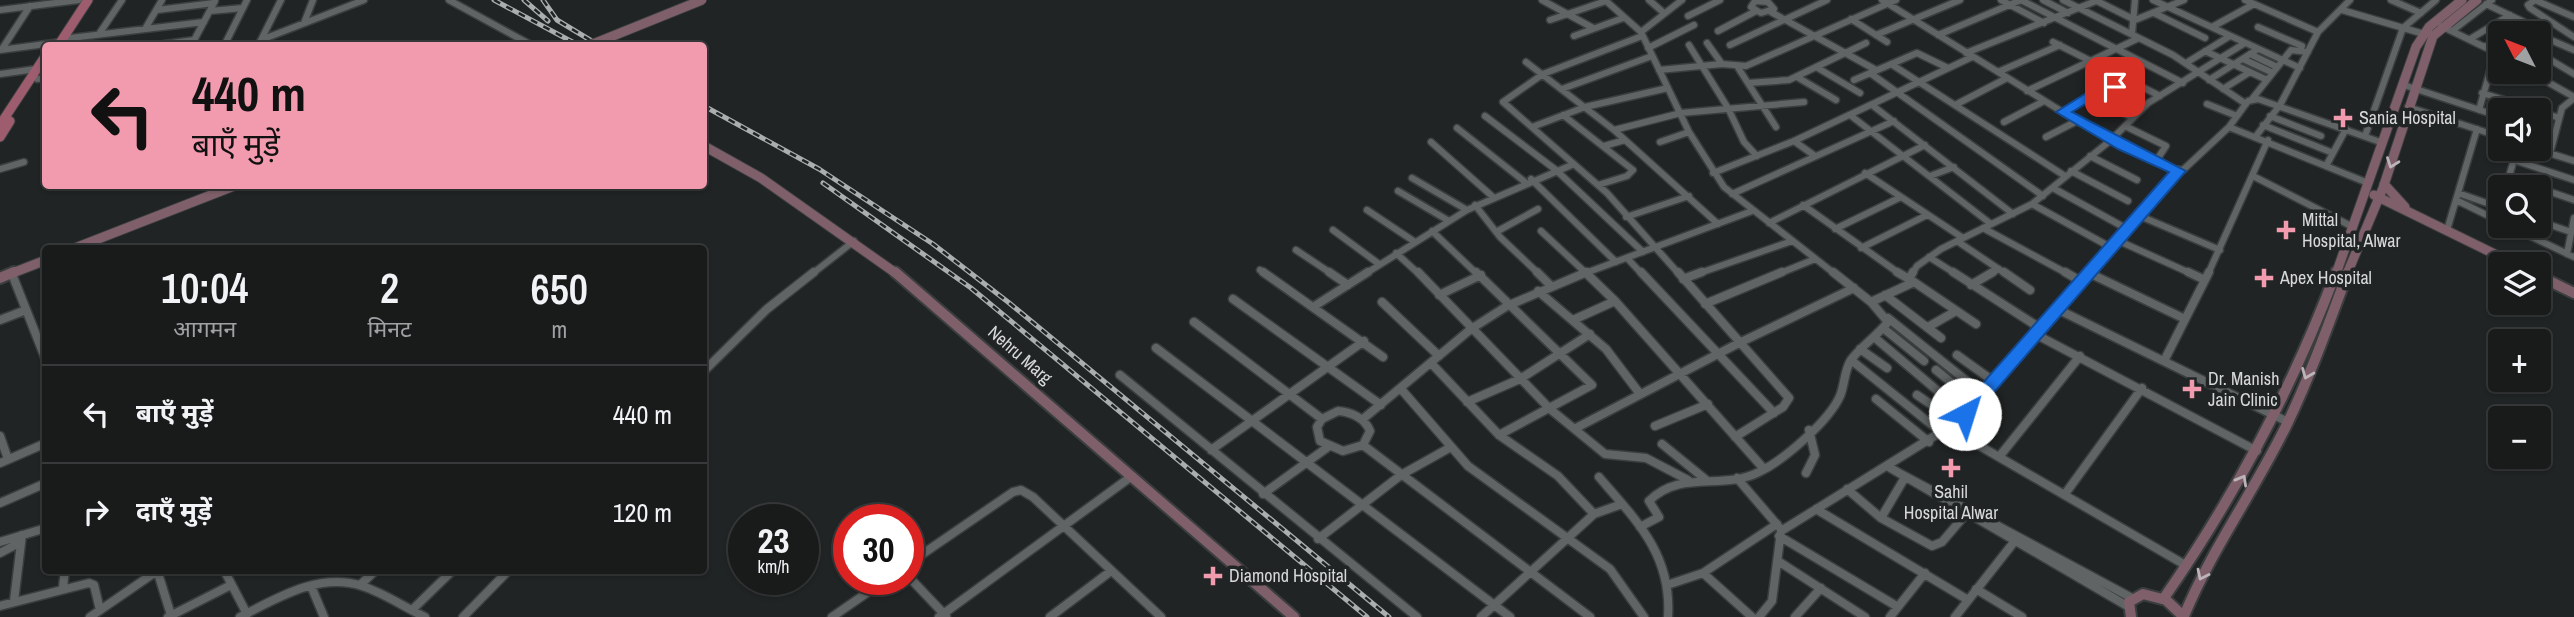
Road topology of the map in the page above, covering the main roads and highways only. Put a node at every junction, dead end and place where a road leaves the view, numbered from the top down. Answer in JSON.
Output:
{"nodes":[{"id":1,"x":80,"y":0,"type":"edge"},
{"id":2,"x":88,"y":0,"type":"edge"},
{"id":3,"x":702,"y":0,"type":"edge"},
{"id":4,"x":2462,"y":0,"type":"edge"},
{"id":5,"x":2485,"y":1,"type":"edge"},
{"id":6,"x":2443,"y":27,"type":"junction"},
{"id":7,"x":58,"y":42,"type":"edge"},
{"id":8,"x":58,"y":42,"type":"edge"},
{"id":9,"x":598,"y":42,"type":"edge"},
{"id":10,"x":41,"y":73,"type":"edge"},
{"id":11,"x":2409,"y":86,"type":"junction"},
{"id":12,"x":0,"y":125,"type":"edge"},
{"id":13,"x":0,"y":136,"type":"edge"},
{"id":14,"x":707,"y":148,"type":"edge"},
{"id":15,"x":2384,"y":184,"type":"junction"},
{"id":16,"x":2367,"y":187,"type":"junction"},
{"id":17,"x":226,"y":189,"type":"edge"},
{"id":18,"x":2379,"y":198,"type":"junction"},
{"id":19,"x":2374,"y":208,"type":"junction"},
{"id":20,"x":2410,"y":213,"type":"junction"},
{"id":21,"x":83,"y":245,"type":"edge"},
{"id":22,"x":2491,"y":252,"type":"edge"},
{"id":23,"x":42,"y":262,"type":"edge"},
{"id":24,"x":0,"y":278,"type":"edge"},
{"id":25,"x":2551,"y":282,"type":"edge"},
{"id":26,"x":2574,"y":293,"type":"edge"},
{"id":27,"x":2220,"y":517,"type":"junction"},
{"id":28,"x":2233,"y":523,"type":"junction"},
{"id":29,"x":2164,"y":598,"type":"junction"},
{"id":30,"x":2129,"y":610,"type":"edge"},
{"id":31,"x":2184,"y":616,"type":"edge"},
{"id":32,"x":1294,"y":617,"type":"edge"}],
"edges":[{"from":1,"to":8,"type":"main road"},
{"from":2,"to":7,"type":"main road"},
{"from":3,"to":9,"type":"main road","bridge":true},
{"from":4,"to":6,"type":"main road"},
{"from":5,"to":6,"type":"main road"},
{"from":6,"to":11,"type":"main road"},
{"from":6,"to":11,"type":"main road"},
{"from":10,"to":12,"type":"main road"},
{"from":10,"to":13,"type":"main road"},
{"from":11,"to":15,"type":"main road","one_way":true},
{"from":11,"to":16,"type":"main road"},
{"from":14,"to":32,"type":"main road","name":"Nehru Marg"},
{"from":15,"to":18,"type":"main road"},
{"from":15,"to":20,"type":"main road"},
{"from":16,"to":18,"type":"main road"},
{"from":27,"to":16,"type":"main road","one_way":true},
{"from":17,"to":21,"type":"main road"},
{"from":18,"to":19,"type":"main road"},
{"from":18,"to":20,"type":"main road"},
{"from":19,"to":20,"type":"main road"},
{"from":19,"to":28,"type":"main road","one_way":true},
{"from":20,"to":22,"type":"main road"},
{"from":23,"to":24,"type":"main road"},
{"from":25,"to":26,"type":"main road"},
{"from":27,"to":28,"type":"main road"},
{"from":27,"to":29,"type":"main road"},
{"from":28,"to":31,"type":"main road","one_way":true},
{"from":29,"to":30,"type":"main road"},
{"from":29,"to":31,"type":"main road"}]}
